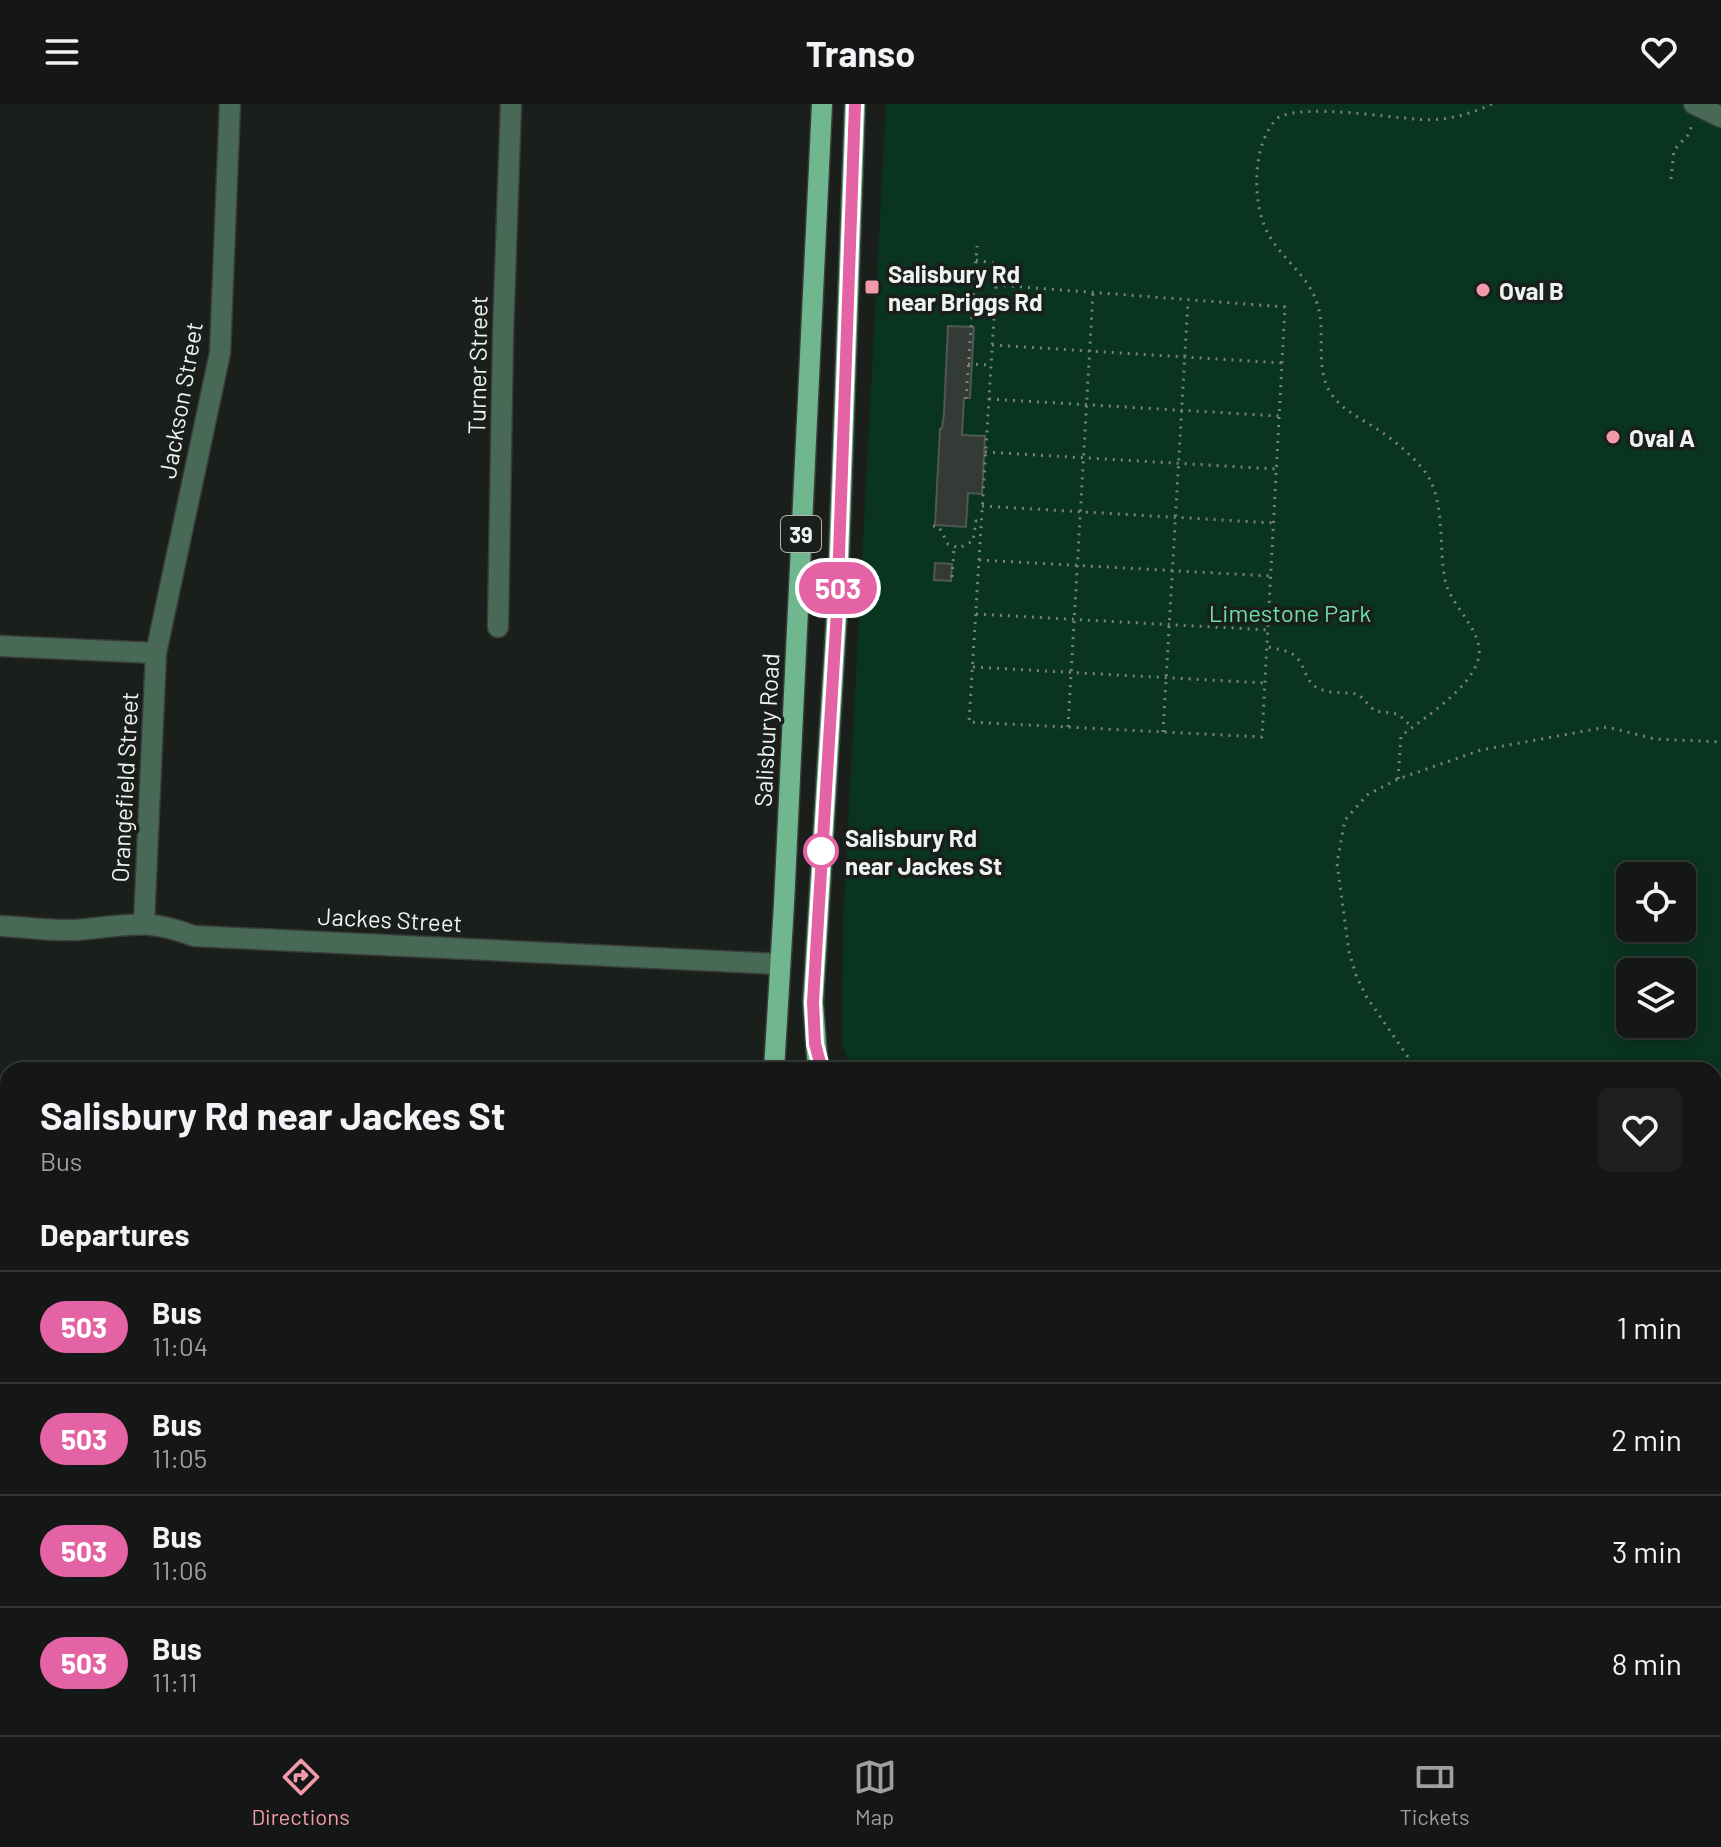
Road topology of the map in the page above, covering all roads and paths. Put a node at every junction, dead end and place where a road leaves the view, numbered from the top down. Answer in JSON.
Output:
{"nodes":[{"id":1,"x":230,"y":104,"type":"edge"},
{"id":2,"x":511,"y":104,"type":"edge"},
{"id":3,"x":822,"y":104,"type":"edge"},
{"id":4,"x":855,"y":104,"type":"edge"},
{"id":5,"x":1492,"y":104,"type":"edge"},
{"id":6,"x":1697,"y":106,"type":"edge"},
{"id":7,"x":1721,"y":117,"type":"edge"},
{"id":8,"x":1671,"y":179,"type":"dead end"},
{"id":9,"x":977,"y":246,"type":"dead end"},
{"id":10,"x":976,"y":260,"type":"junction"},
{"id":11,"x":1007,"y":286,"type":"junction"},
{"id":12,"x":1093,"y":293,"type":"junction"},
{"id":13,"x":1188,"y":300,"type":"junction"},
{"id":14,"x":992,"y":345,"type":"junction"},
{"id":15,"x":1090,"y":351,"type":"junction"},
{"id":16,"x":1185,"y":357,"type":"junction"},
{"id":17,"x":1282,"y":363,"type":"junction"},
{"id":18,"x":968,"y":364,"type":"junction"},
{"id":19,"x":991,"y":365,"type":"junction"},
{"id":20,"x":966,"y":399,"type":"dead end"},
{"id":21,"x":989,"y":399,"type":"junction"},
{"id":22,"x":1087,"y":405,"type":"junction"},
{"id":23,"x":1182,"y":410,"type":"junction"},
{"id":24,"x":1279,"y":416,"type":"junction"},
{"id":25,"x":985,"y":452,"type":"junction"},
{"id":26,"x":1084,"y":458,"type":"junction"},
{"id":27,"x":1179,"y":464,"type":"junction"},
{"id":28,"x":1276,"y":469,"type":"junction"},
{"id":29,"x":982,"y":506,"type":"junction"},
{"id":30,"x":1080,"y":512,"type":"junction"},
{"id":31,"x":1176,"y":517,"type":"junction"},
{"id":32,"x":981,"y":522,"type":"junction"},
{"id":33,"x":1274,"y":523,"type":"junction"},
{"id":34,"x":933,"y":526,"type":"dead end"},
{"id":35,"x":954,"y":548,"type":"junction"},
{"id":36,"x":979,"y":560,"type":"junction"},
{"id":37,"x":1077,"y":565,"type":"junction"},
{"id":38,"x":1173,"y":571,"type":"junction"},
{"id":39,"x":1271,"y":576,"type":"junction"},
{"id":40,"x":952,"y":577,"type":"dead end"},
{"id":41,"x":976,"y":614,"type":"junction"},
{"id":42,"x":1074,"y":619,"type":"junction"},
{"id":43,"x":1170,"y":624,"type":"junction"},
{"id":44,"x":498,"y":627,"type":"dead end"},
{"id":45,"x":1268,"y":630,"type":"junction"},
{"id":46,"x":0,"y":646,"type":"edge"},
{"id":47,"x":1267,"y":647,"type":"junction"},
{"id":48,"x":156,"y":653,"type":"junction"},
{"id":49,"x":973,"y":667,"type":"junction"},
{"id":50,"x":1071,"y":673,"type":"junction"},
{"id":51,"x":1166,"y":678,"type":"junction"},
{"id":52,"x":1265,"y":683,"type":"junction"},
{"id":53,"x":1068,"y":727,"type":"junction"},
{"id":54,"x":1412,"y":727,"type":"junction"},
{"id":55,"x":1163,"y":732,"type":"junction"},
{"id":56,"x":1721,"y":742,"type":"edge"},
{"id":57,"x":1398,"y":779,"type":"junction"},
{"id":58,"x":144,"y":923,"type":"junction"},
{"id":59,"x":0,"y":926,"type":"edge"},
{"id":60,"x":780,"y":964,"type":"junction"},
{"id":61,"x":815,"y":967,"type":"junction"},
{"id":62,"x":774,"y":1062,"type":"edge"},
{"id":63,"x":818,"y":1062,"type":"edge"},
{"id":64,"x":1411,"y":1062,"type":"edge"}],
"edges":[{"from":1,"to":48,"type":"street","name":"Jackson Street"},
{"from":2,"to":44,"type":"street","name":"Turner Street"},
{"from":3,"to":60,"type":"main road","name":"Salisbury Road","number":"39"},
{"from":4,"to":61,"type":"main road","number":"39"},
{"from":5,"to":54,"type":"path"},
{"from":6,"to":7,"type":"street"},
{"from":6,"to":8,"type":"path"},
{"from":9,"to":10,"type":"path"},
{"from":10,"to":11,"type":"path"},
{"from":10,"to":18,"type":"path"},
{"from":11,"to":12,"type":"path"},
{"from":11,"to":14,"type":"path"},
{"from":12,"to":13,"type":"path"},
{"from":12,"to":15,"type":"path"},
{"from":13,"to":16,"type":"path"},
{"from":13,"to":17,"type":"path"},
{"from":14,"to":15,"type":"path"},
{"from":14,"to":19,"type":"path"},
{"from":15,"to":16,"type":"path"},
{"from":15,"to":22,"type":"path"},
{"from":16,"to":17,"type":"path"},
{"from":16,"to":23,"type":"path"},
{"from":17,"to":24,"type":"path"},
{"from":18,"to":19,"type":"path"},
{"from":18,"to":20,"type":"path"},
{"from":19,"to":21,"type":"path"},
{"from":21,"to":22,"type":"path"},
{"from":21,"to":25,"type":"path"},
{"from":22,"to":23,"type":"path"},
{"from":22,"to":26,"type":"path"},
{"from":23,"to":24,"type":"path"},
{"from":23,"to":27,"type":"path"},
{"from":24,"to":28,"type":"path"},
{"from":25,"to":26,"type":"path"},
{"from":25,"to":29,"type":"path"},
{"from":26,"to":27,"type":"path"},
{"from":26,"to":30,"type":"path"},
{"from":27,"to":28,"type":"path"},
{"from":27,"to":31,"type":"path"},
{"from":28,"to":33,"type":"path"},
{"from":29,"to":30,"type":"path"},
{"from":29,"to":32,"type":"path"},
{"from":30,"to":31,"type":"path"},
{"from":30,"to":37,"type":"path"},
{"from":31,"to":33,"type":"path"},
{"from":31,"to":38,"type":"path"},
{"from":32,"to":35,"type":"path"},
{"from":32,"to":36,"type":"path"},
{"from":33,"to":39,"type":"path"},
{"from":34,"to":35,"type":"path"},
{"from":35,"to":40,"type":"path"},
{"from":36,"to":37,"type":"path"},
{"from":36,"to":41,"type":"path"},
{"from":37,"to":38,"type":"path"},
{"from":37,"to":42,"type":"path"},
{"from":38,"to":39,"type":"path"},
{"from":38,"to":43,"type":"path"},
{"from":39,"to":45,"type":"path"},
{"from":41,"to":42,"type":"path"},
{"from":41,"to":49,"type":"path"},
{"from":42,"to":43,"type":"path"},
{"from":42,"to":50,"type":"path"},
{"from":43,"to":45,"type":"path"},
{"from":43,"to":51,"type":"path"},
{"from":45,"to":47,"type":"path"},
{"from":46,"to":48,"type":"street"},
{"from":47,"to":52,"type":"path"},
{"from":47,"to":54,"type":"path"},
{"from":48,"to":58,"type":"street","name":"Orangefield Street"},
{"from":49,"to":50,"type":"path"},
{"from":49,"to":53,"type":"path"},
{"from":50,"to":51,"type":"path"},
{"from":50,"to":53,"type":"path"},
{"from":51,"to":52,"type":"path"},
{"from":51,"to":55,"type":"path"},
{"from":52,"to":55,"type":"path"},
{"from":53,"to":55,"type":"path"},
{"from":54,"to":57,"type":"path"},
{"from":56,"to":57,"type":"path"},
{"from":57,"to":64,"type":"path"},
{"from":58,"to":59,"type":"street","name":"Jackes Street"},
{"from":58,"to":60,"type":"street","name":"Jackes Street"},
{"from":60,"to":61,"type":"main road"},
{"from":60,"to":62,"type":"main road","name":"Salisbury Road","number":"39"},
{"from":61,"to":63,"type":"main road","number":"39"}]}
